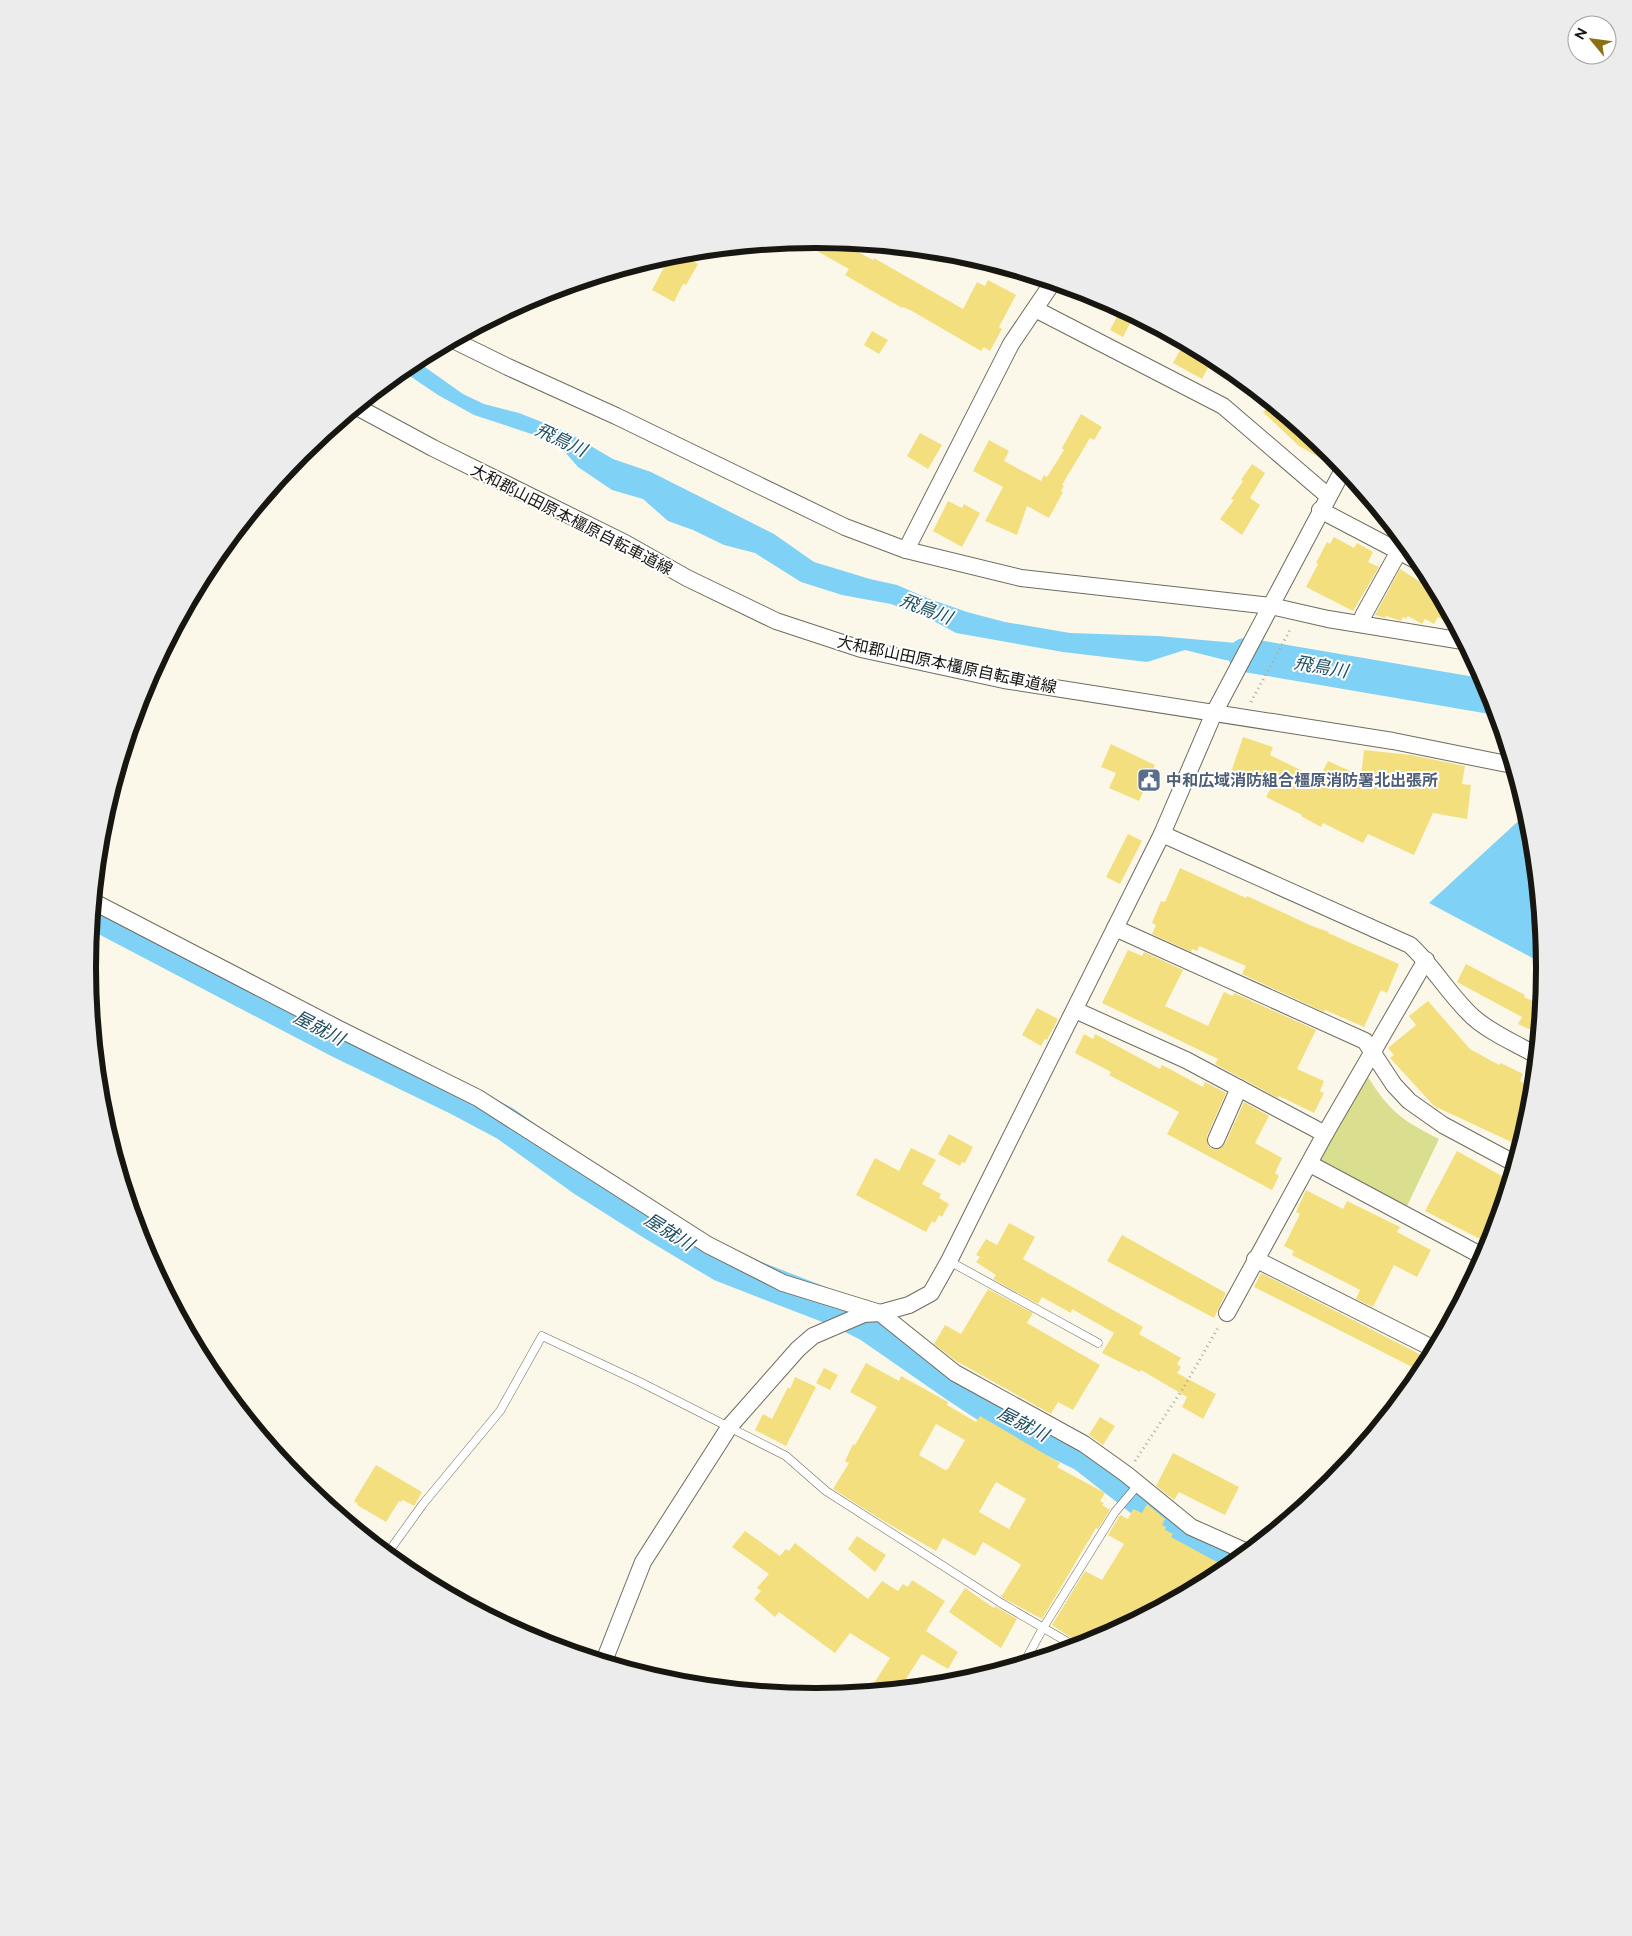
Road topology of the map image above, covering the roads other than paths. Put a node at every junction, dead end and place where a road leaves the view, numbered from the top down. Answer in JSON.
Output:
{"nodes":[{"id":1,"x":1050,"y":287,"type":"edge"},
{"id":2,"x":1035,"y":309,"type":"junction"},
{"id":3,"x":459,"y":343,"type":"edge"},
{"id":4,"x":363,"y":409,"type":"edge"},
{"id":5,"x":1340,"y":475,"type":"edge"},
{"id":6,"x":1324,"y":503,"type":"junction"},
{"id":7,"x":906,"y":550,"type":"junction"},
{"id":8,"x":1399,"y":551,"type":"junction"},
{"id":9,"x":1404,"y":554,"type":"edge"},
{"id":10,"x":1267,"y":613,"type":"junction"},
{"id":11,"x":1363,"y":616,"type":"dead end"},
{"id":12,"x":1457,"y":640,"type":"edge"},
{"id":13,"x":1216,"y":708,"type":"junction"},
{"id":14,"x":1506,"y":764,"type":"edge"},
{"id":15,"x":1162,"y":834,"type":"junction"},
{"id":16,"x":99,"y":905,"type":"edge"},
{"id":17,"x":1115,"y":928,"type":"junction"},
{"id":18,"x":1426,"y":960,"type":"junction"},
{"id":19,"x":1075,"y":1010,"type":"junction"},
{"id":20,"x":1531,"y":1052,"type":"edge"},
{"id":21,"x":1373,"y":1053,"type":"junction"},
{"id":22,"x":1239,"y":1088,"type":"junction"},
{"id":23,"x":1325,"y":1134,"type":"junction"},
{"id":24,"x":1216,"y":1140,"type":"dead end"},
{"id":25,"x":1509,"y":1160,"type":"edge"},
{"id":26,"x":1310,"y":1164,"type":"junction"},
{"id":27,"x":1477,"y":1253,"type":"edge"},
{"id":28,"x":1255,"y":1259,"type":"junction"},
{"id":29,"x":949,"y":1261,"type":"junction"},
{"id":30,"x":880,"y":1313,"type":"junction"},
{"id":31,"x":1227,"y":1313,"type":"road end"},
{"id":32,"x":1098,"y":1343,"type":"dead end"},
{"id":33,"x":1428,"y":1346,"type":"edge"},
{"id":34,"x":730,"y":1426,"type":"junction"},
{"id":35,"x":1131,"y":1487,"type":"junction"},
{"id":36,"x":391,"y":1548,"type":"edge"},
{"id":37,"x":1240,"y":1549,"type":"edge"},
{"id":38,"x":1043,"y":1628,"type":"junction"},
{"id":39,"x":1067,"y":1642,"type":"edge"},
{"id":40,"x":1028,"y":1655,"type":"edge"},
{"id":41,"x":606,"y":1656,"type":"edge"}],
"edges":[{"from":1,"to":2,"type":"street"},
{"from":2,"to":6,"type":"street"},
{"from":2,"to":7,"type":"street"},
{"from":3,"to":7,"type":"street"},
{"from":4,"to":13,"type":"street","name":"大和郡山田原本橿原自転車道線"},
{"from":5,"to":6,"type":"street"},
{"from":6,"to":8,"type":"street"},
{"from":6,"to":10,"type":"street"},
{"from":7,"to":10,"type":"street"},
{"from":8,"to":9,"type":"street"},
{"from":8,"to":11,"type":"street"},
{"from":10,"to":12,"type":"street"},
{"from":10,"to":13,"type":"street"},
{"from":13,"to":14,"type":"street","name":"大和郡山田原本橿原自転車道線"},
{"from":13,"to":15,"type":"street"},
{"from":15,"to":17,"type":"street"},
{"from":15,"to":18,"type":"street"},
{"from":16,"to":30,"type":"street"},
{"from":17,"to":19,"type":"street"},
{"from":17,"to":21,"type":"street"},
{"from":18,"to":20,"type":"street"},
{"from":18,"to":21,"type":"street"},
{"from":19,"to":22,"type":"street"},
{"from":19,"to":29,"type":"street"},
{"from":21,"to":23,"type":"street"},
{"from":21,"to":25,"type":"street"},
{"from":22,"to":23,"type":"street"},
{"from":22,"to":24,"type":"street"},
{"from":23,"to":26,"type":"street"},
{"from":26,"to":27,"type":"street"},
{"from":26,"to":28,"type":"street"},
{"from":28,"to":31,"type":"street"},
{"from":28,"to":33,"type":"street"},
{"from":29,"to":30,"type":"street"},
{"from":29,"to":32,"type":"lane"},
{"from":30,"to":34,"type":"street"},
{"from":30,"to":35,"type":"street"},
{"from":34,"to":36,"type":"lane"},
{"from":34,"to":38,"type":"lane"},
{"from":34,"to":41,"type":"street"},
{"from":35,"to":37,"type":"street"},
{"from":35,"to":38,"type":"lane"},
{"from":38,"to":39,"type":"lane"},
{"from":38,"to":40,"type":"lane"}]}
